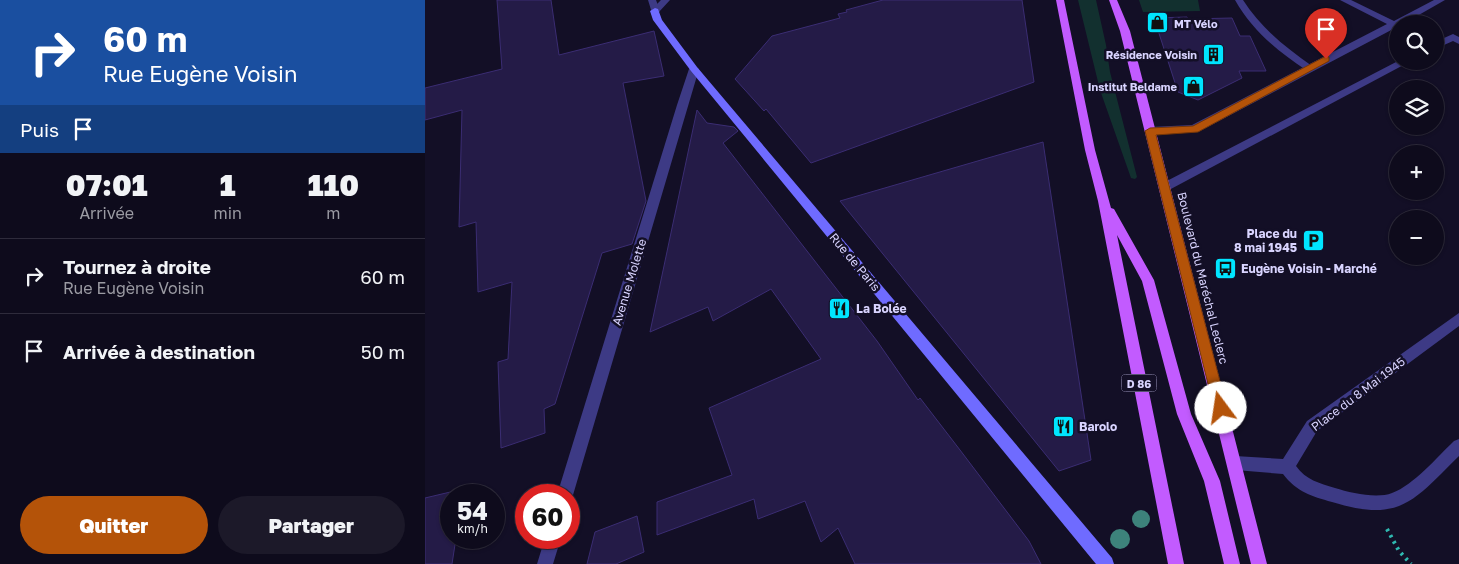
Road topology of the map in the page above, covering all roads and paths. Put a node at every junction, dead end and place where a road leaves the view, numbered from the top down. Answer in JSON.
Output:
{"nodes":[{"id":1,"x":651,"y":0,"type":"edge"},
{"id":2,"x":666,"y":0,"type":"edge"},
{"id":3,"x":1060,"y":0,"type":"edge"},
{"id":4,"x":1113,"y":0,"type":"edge"},
{"id":5,"x":1239,"y":0,"type":"edge"},
{"id":6,"x":1344,"y":0,"type":"edge"},
{"id":7,"x":1441,"y":0,"type":"edge"},
{"id":8,"x":655,"y":11,"type":"junction"},
{"id":9,"x":1412,"y":15,"type":"edge"},
{"id":10,"x":1389,"y":22,"type":"edge"},
{"id":11,"x":1389,"y":27,"type":"edge"},
{"id":12,"x":1459,"y":41,"type":"edge"},
{"id":13,"x":1444,"y":42,"type":"edge"},
{"id":14,"x":1309,"y":68,"type":"junction"},
{"id":15,"x":694,"y":69,"type":"junction"},
{"id":16,"x":1389,"y":70,"type":"edge"},
{"id":17,"x":1150,"y":131,"type":"junction"},
{"id":18,"x":1165,"y":187,"type":"junction"},
{"id":19,"x":1104,"y":201,"type":"junction"},
{"id":20,"x":1459,"y":319,"type":"edge"},
{"id":21,"x":1459,"y":446,"type":"edge"},
{"id":22,"x":1235,"y":463,"type":"junction"},
{"id":23,"x":1287,"y":467,"type":"junction"},
{"id":24,"x":568,"y":484,"type":"edge"},
{"id":25,"x":550,"y":549,"type":"edge"},
{"id":26,"x":1399,"y":551,"type":"dead end"},
{"id":27,"x":545,"y":564,"type":"edge"},
{"id":28,"x":1106,"y":564,"type":"edge"},
{"id":29,"x":1176,"y":564,"type":"edge"},
{"id":30,"x":1232,"y":564,"type":"edge"},
{"id":31,"x":1259,"y":564,"type":"edge"},
{"id":32,"x":1411,"y":564,"type":"edge"}],
"edges":[{"from":1,"to":8,"type":"street","name":"Rue de Paris"},
{"from":2,"to":8,"type":"street"},
{"from":3,"to":19,"type":"main road","number":"D 86"},
{"from":4,"to":17,"type":"main road","name":"Boulevard du Maréchal Leclerc"},
{"from":5,"to":14,"type":"street"},
{"from":6,"to":10,"type":"street"},
{"from":7,"to":9,"type":"street"},
{"from":8,"to":15,"type":"street","name":"Rue de Paris"},
{"from":11,"to":14,"type":"street"},
{"from":12,"to":13,"type":"street"},
{"from":14,"to":17,"type":"street"},
{"from":15,"to":24,"type":"street","name":"Avenue Molette"},
{"from":15,"to":28,"type":"street","name":"Rue de Paris"},
{"from":16,"to":18,"type":"street"},
{"from":17,"to":18,"type":"main road","name":"Boulevard du Maréchal Leclerc"},
{"from":18,"to":22,"type":"main road","name":"Boulevard du Maréchal Leclerc"},
{"from":19,"to":29,"type":"main road","number":"D 86"},
{"from":19,"to":30,"type":"main road"},
{"from":20,"to":23,"type":"street","name":"Place du 8 Mai 1945"},
{"from":21,"to":23,"type":"street"},
{"from":22,"to":23,"type":"street"},
{"from":22,"to":31,"type":"main road","name":"Boulevard du Maréchal Leclerc"},
{"from":25,"to":27,"type":"street"},
{"from":26,"to":32,"type":"path"}]}
